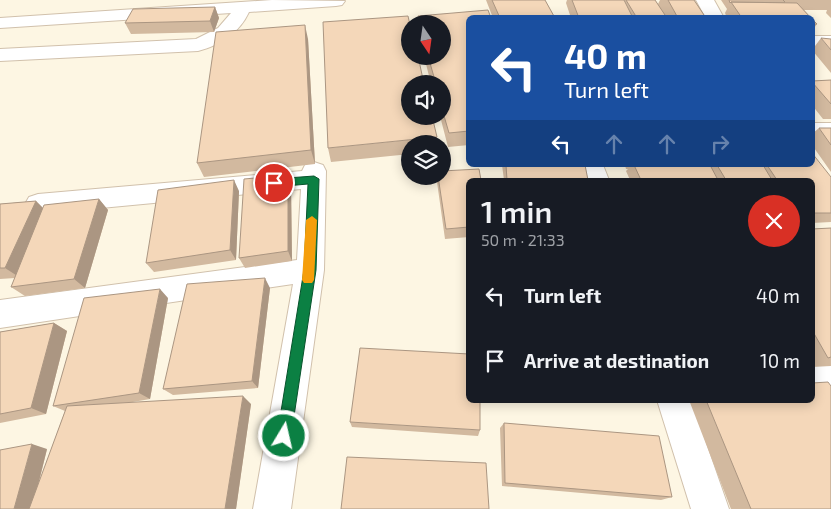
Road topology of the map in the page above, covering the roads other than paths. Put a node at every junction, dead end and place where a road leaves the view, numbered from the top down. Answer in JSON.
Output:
{"nodes":[{"id":1,"x":705,"y":0,"type":"edge"},
{"id":2,"x":336,"y":1,"type":"edge"},
{"id":3,"x":253,"y":5,"type":"edge"},
{"id":4,"x":21,"y":6,"type":"dead end"},
{"id":5,"x":713,"y":15,"type":"edge"},
{"id":6,"x":0,"y":23,"type":"edge"},
{"id":7,"x":815,"y":42,"type":"edge"},
{"id":8,"x":831,"y":42,"type":"edge"},
{"id":9,"x":0,"y":55,"type":"edge"},
{"id":10,"x":815,"y":131,"type":"edge"},
{"id":11,"x":831,"y":131,"type":"edge"},
{"id":12,"x":38,"y":204,"type":"dead end"},
{"id":13,"x":310,"y":270,"type":"junction"},
{"id":14,"x":0,"y":314,"type":"edge"},
{"id":15,"x":815,"y":379,"type":"edge"},
{"id":16,"x":831,"y":379,"type":"edge"},
{"id":17,"x":675,"y":403,"type":"edge"},
{"id":18,"x":272,"y":509,"type":"edge"},
{"id":19,"x":710,"y":509,"type":"edge"}],
"edges":[{"from":1,"to":5,"type":"street"},
{"from":2,"to":3,"type":"street"},
{"from":3,"to":6,"type":"street"},
{"from":3,"to":9,"type":"street"},
{"from":4,"to":6,"type":"street"},
{"from":7,"to":8,"type":"street"},
{"from":10,"to":11,"type":"street"},
{"from":12,"to":13,"type":"street"},
{"from":13,"to":14,"type":"street"},
{"from":13,"to":18,"type":"street"},
{"from":15,"to":16,"type":"street"},
{"from":17,"to":19,"type":"street"}]}
